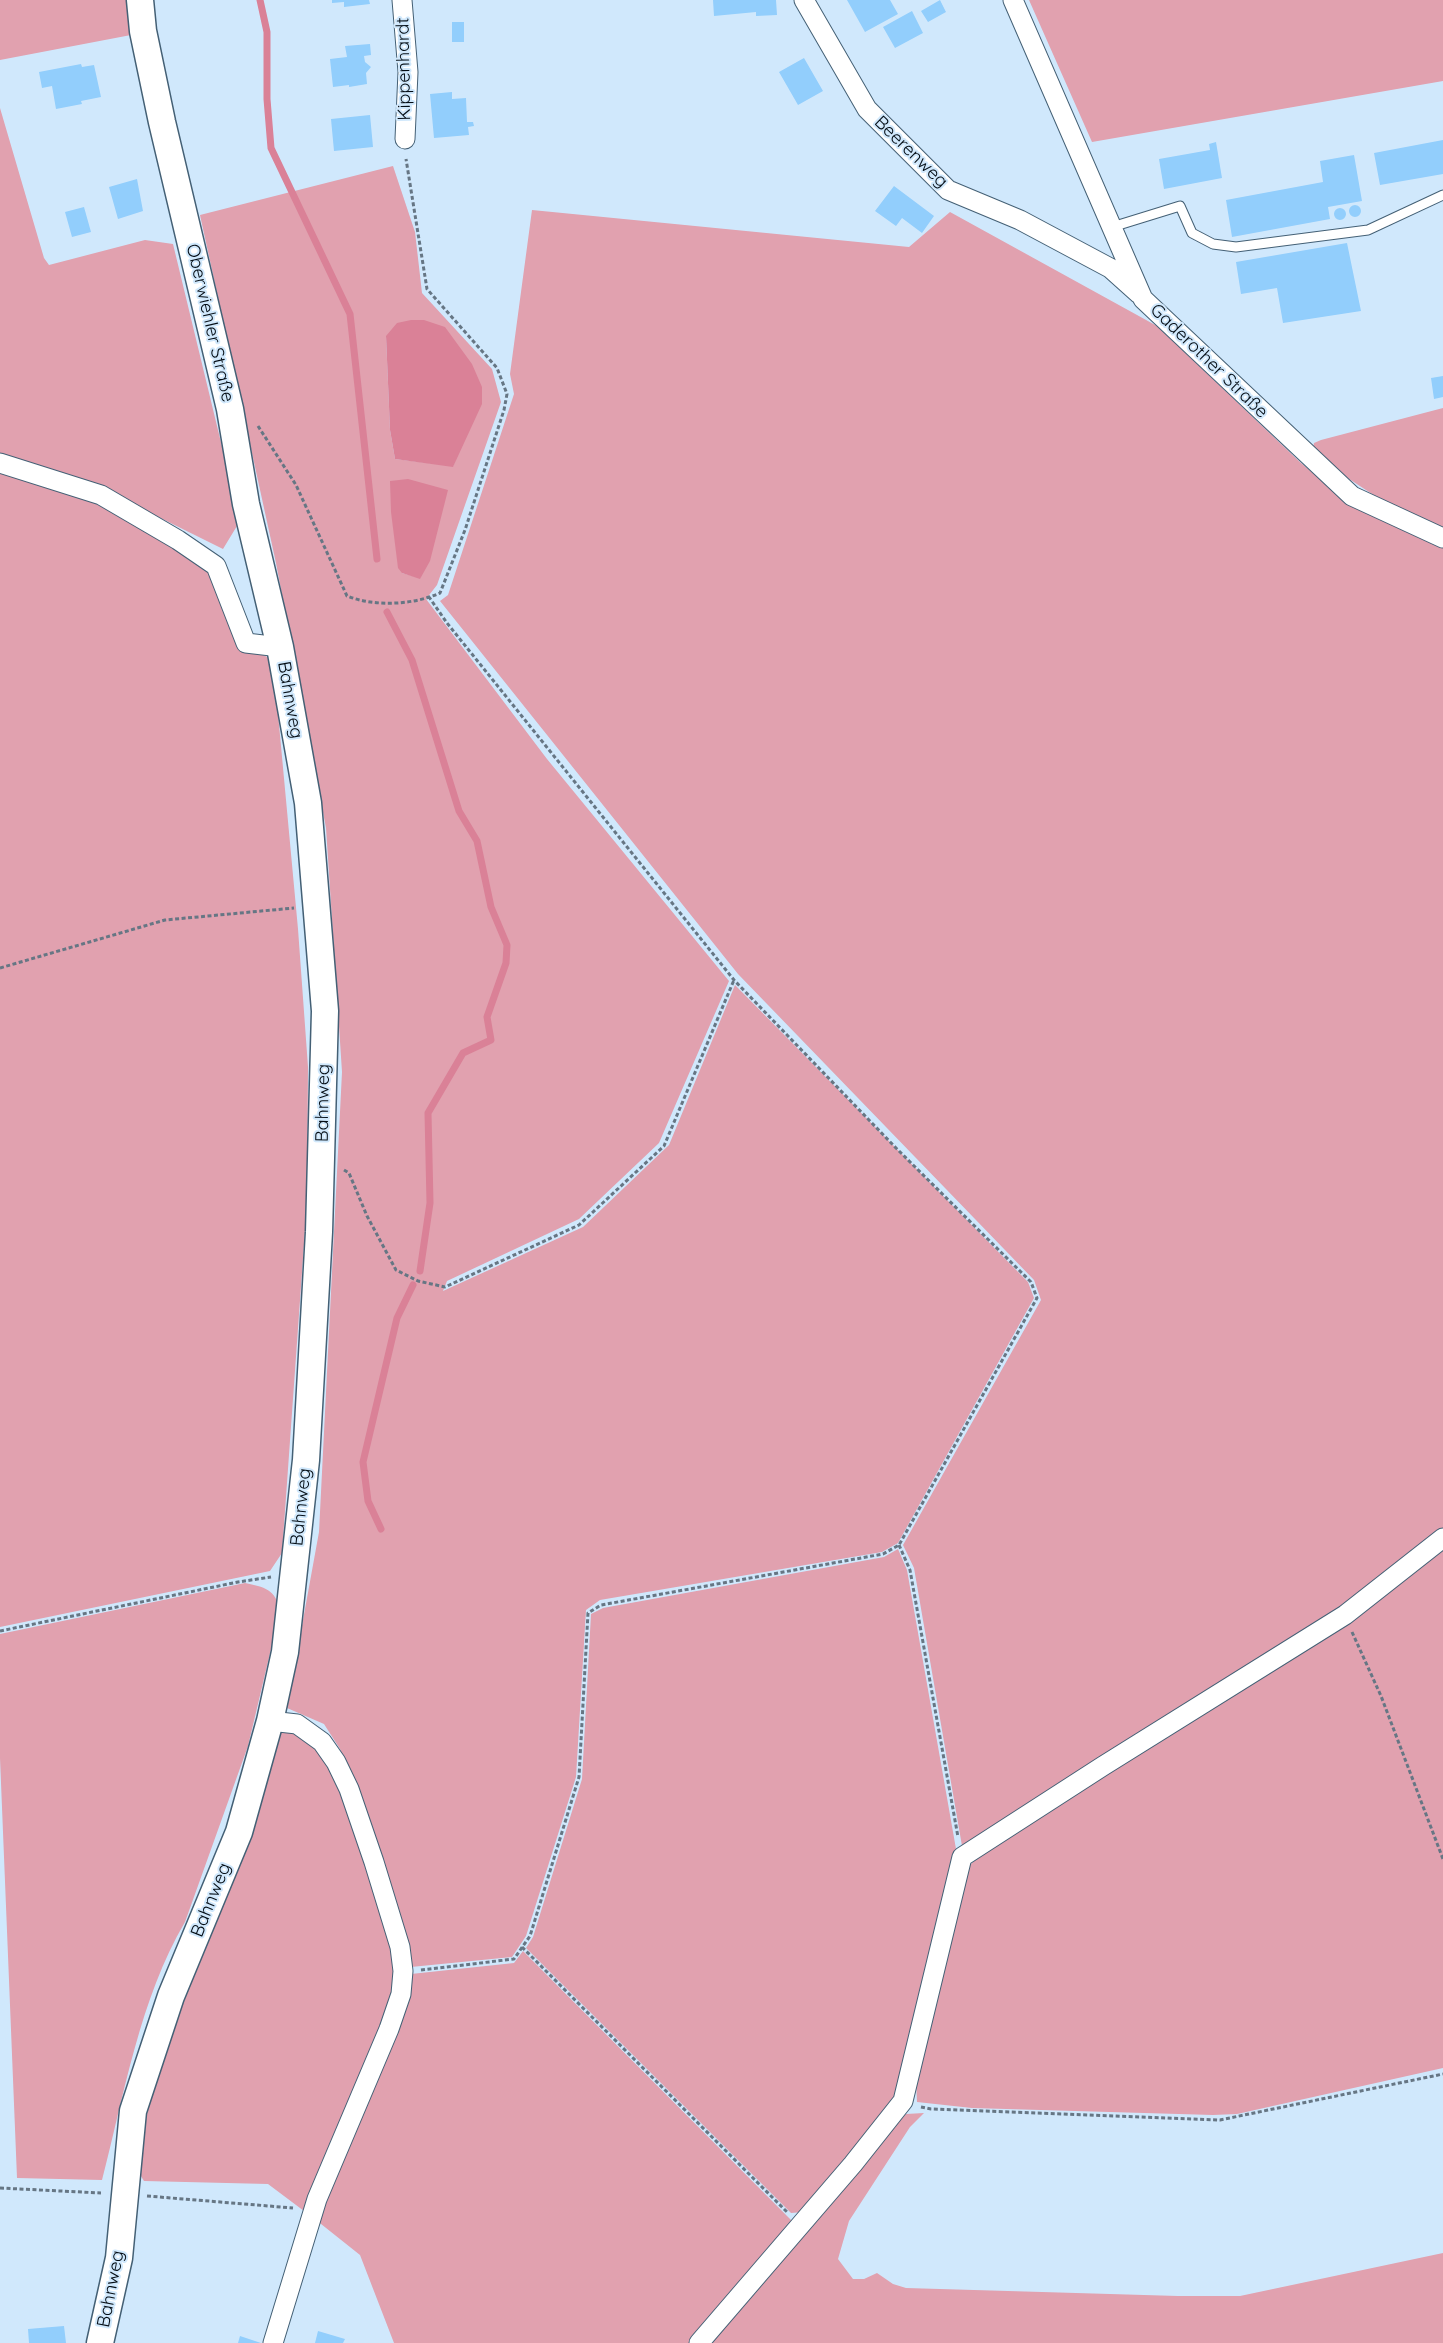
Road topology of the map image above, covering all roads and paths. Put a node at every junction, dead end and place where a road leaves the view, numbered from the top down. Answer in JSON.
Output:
{"nodes":[{"id":1,"x":140,"y":0,"type":"edge"},
{"id":2,"x":402,"y":0,"type":"edge"},
{"id":3,"x":804,"y":0,"type":"edge"},
{"id":4,"x":1012,"y":0,"type":"edge"},
{"id":5,"x":405,"y":139,"type":"joint"},
{"id":6,"x":1443,"y":195,"type":"edge"},
{"id":7,"x":1112,"y":227,"type":"junction"},
{"id":8,"x":1144,"y":299,"type":"junction"},
{"id":9,"x":230,"y":409,"type":"junction"},
{"id":10,"x":0,"y":463,"type":"edge"},
{"id":11,"x":1443,"y":538,"type":"edge"},
{"id":12,"x":429,"y":597,"type":"junction"},
{"id":13,"x":280,"y":647,"type":"junction"},
{"id":14,"x":317,"y":906,"type":"junction"},
{"id":15,"x":0,"y":968,"type":"edge"},
{"id":16,"x":734,"y":980,"type":"junction"},
{"id":17,"x":321,"y":1154,"type":"junction"},
{"id":18,"x":1443,"y":1538,"type":"edge"},
{"id":19,"x":900,"y":1545,"type":"junction"},
{"id":20,"x":294,"y":1574,"type":"junction"},
{"id":21,"x":1345,"y":1615,"type":"junction"},
{"id":22,"x":0,"y":1631,"type":"edge"},
{"id":23,"x":270,"y":1721,"type":"junction"},
{"id":24,"x":962,"y":1857,"type":"junction"},
{"id":25,"x":1443,"y":1859,"type":"edge"},
{"id":26,"x":522,"y":1947,"type":"junction"},
{"id":27,"x":403,"y":1971,"type":"junction"},
{"id":28,"x":1443,"y":2074,"type":"edge"},
{"id":29,"x":903,"y":2102,"type":"junction"},
{"id":30,"x":0,"y":2188,"type":"edge"},
{"id":31,"x":124,"y":2194,"type":"junction"},
{"id":32,"x":314,"y":2209,"type":"junction"},
{"id":33,"x":799,"y":2224,"type":"junction"},
{"id":34,"x":100,"y":2343,"type":"edge"},
{"id":35,"x":273,"y":2343,"type":"edge"},
{"id":36,"x":699,"y":2343,"type":"edge"}],
"edges":[{"from":1,"to":9,"type":"main road","name":"Oberwiehler Straße"},
{"from":2,"to":5,"type":"street","name":"Kippenhardt"},
{"from":3,"to":8,"type":"street","name":"Beerenweg"},
{"from":4,"to":7,"type":"street","name":"Gaderother Straße"},
{"from":5,"to":12,"type":"path"},
{"from":6,"to":7,"type":"lane"},
{"from":7,"to":8,"type":"street","name":"Gaderother Straße"},
{"from":8,"to":11,"type":"street","name":"Gaderother Straße"},
{"from":9,"to":12,"type":"path"},
{"from":9,"to":13,"type":"main road","name":"Oberwiehler Straße"},
{"from":10,"to":13,"type":"street"},
{"from":12,"to":16,"type":"path"},
{"from":13,"to":14,"type":"main road","name":"Bahnweg"},
{"from":14,"to":15,"type":"path"},
{"from":14,"to":17,"type":"main road","name":"Bahnweg"},
{"from":16,"to":17,"type":"path"},
{"from":16,"to":19,"type":"path"},
{"from":17,"to":20,"type":"main road","name":"Bahnweg"},
{"from":18,"to":21,"type":"street"},
{"from":19,"to":24,"type":"path"},
{"from":19,"to":26,"type":"path"},
{"from":20,"to":22,"type":"path"},
{"from":20,"to":23,"type":"main road","name":"Bahnweg"},
{"from":21,"to":24,"type":"street"},
{"from":21,"to":25,"type":"path"},
{"from":23,"to":27,"type":"street"},
{"from":23,"to":31,"type":"main road","name":"Bahnweg"},
{"from":24,"to":29,"type":"street"},
{"from":26,"to":27,"type":"path"},
{"from":26,"to":33,"type":"path"},
{"from":27,"to":32,"type":"street"},
{"from":28,"to":29,"type":"path"},
{"from":29,"to":33,"type":"street"},
{"from":30,"to":31,"type":"path"},
{"from":31,"to":32,"type":"path"},
{"from":31,"to":34,"type":"main road","name":"Bahnweg"},
{"from":32,"to":35,"type":"street"},
{"from":33,"to":36,"type":"street"}]}
